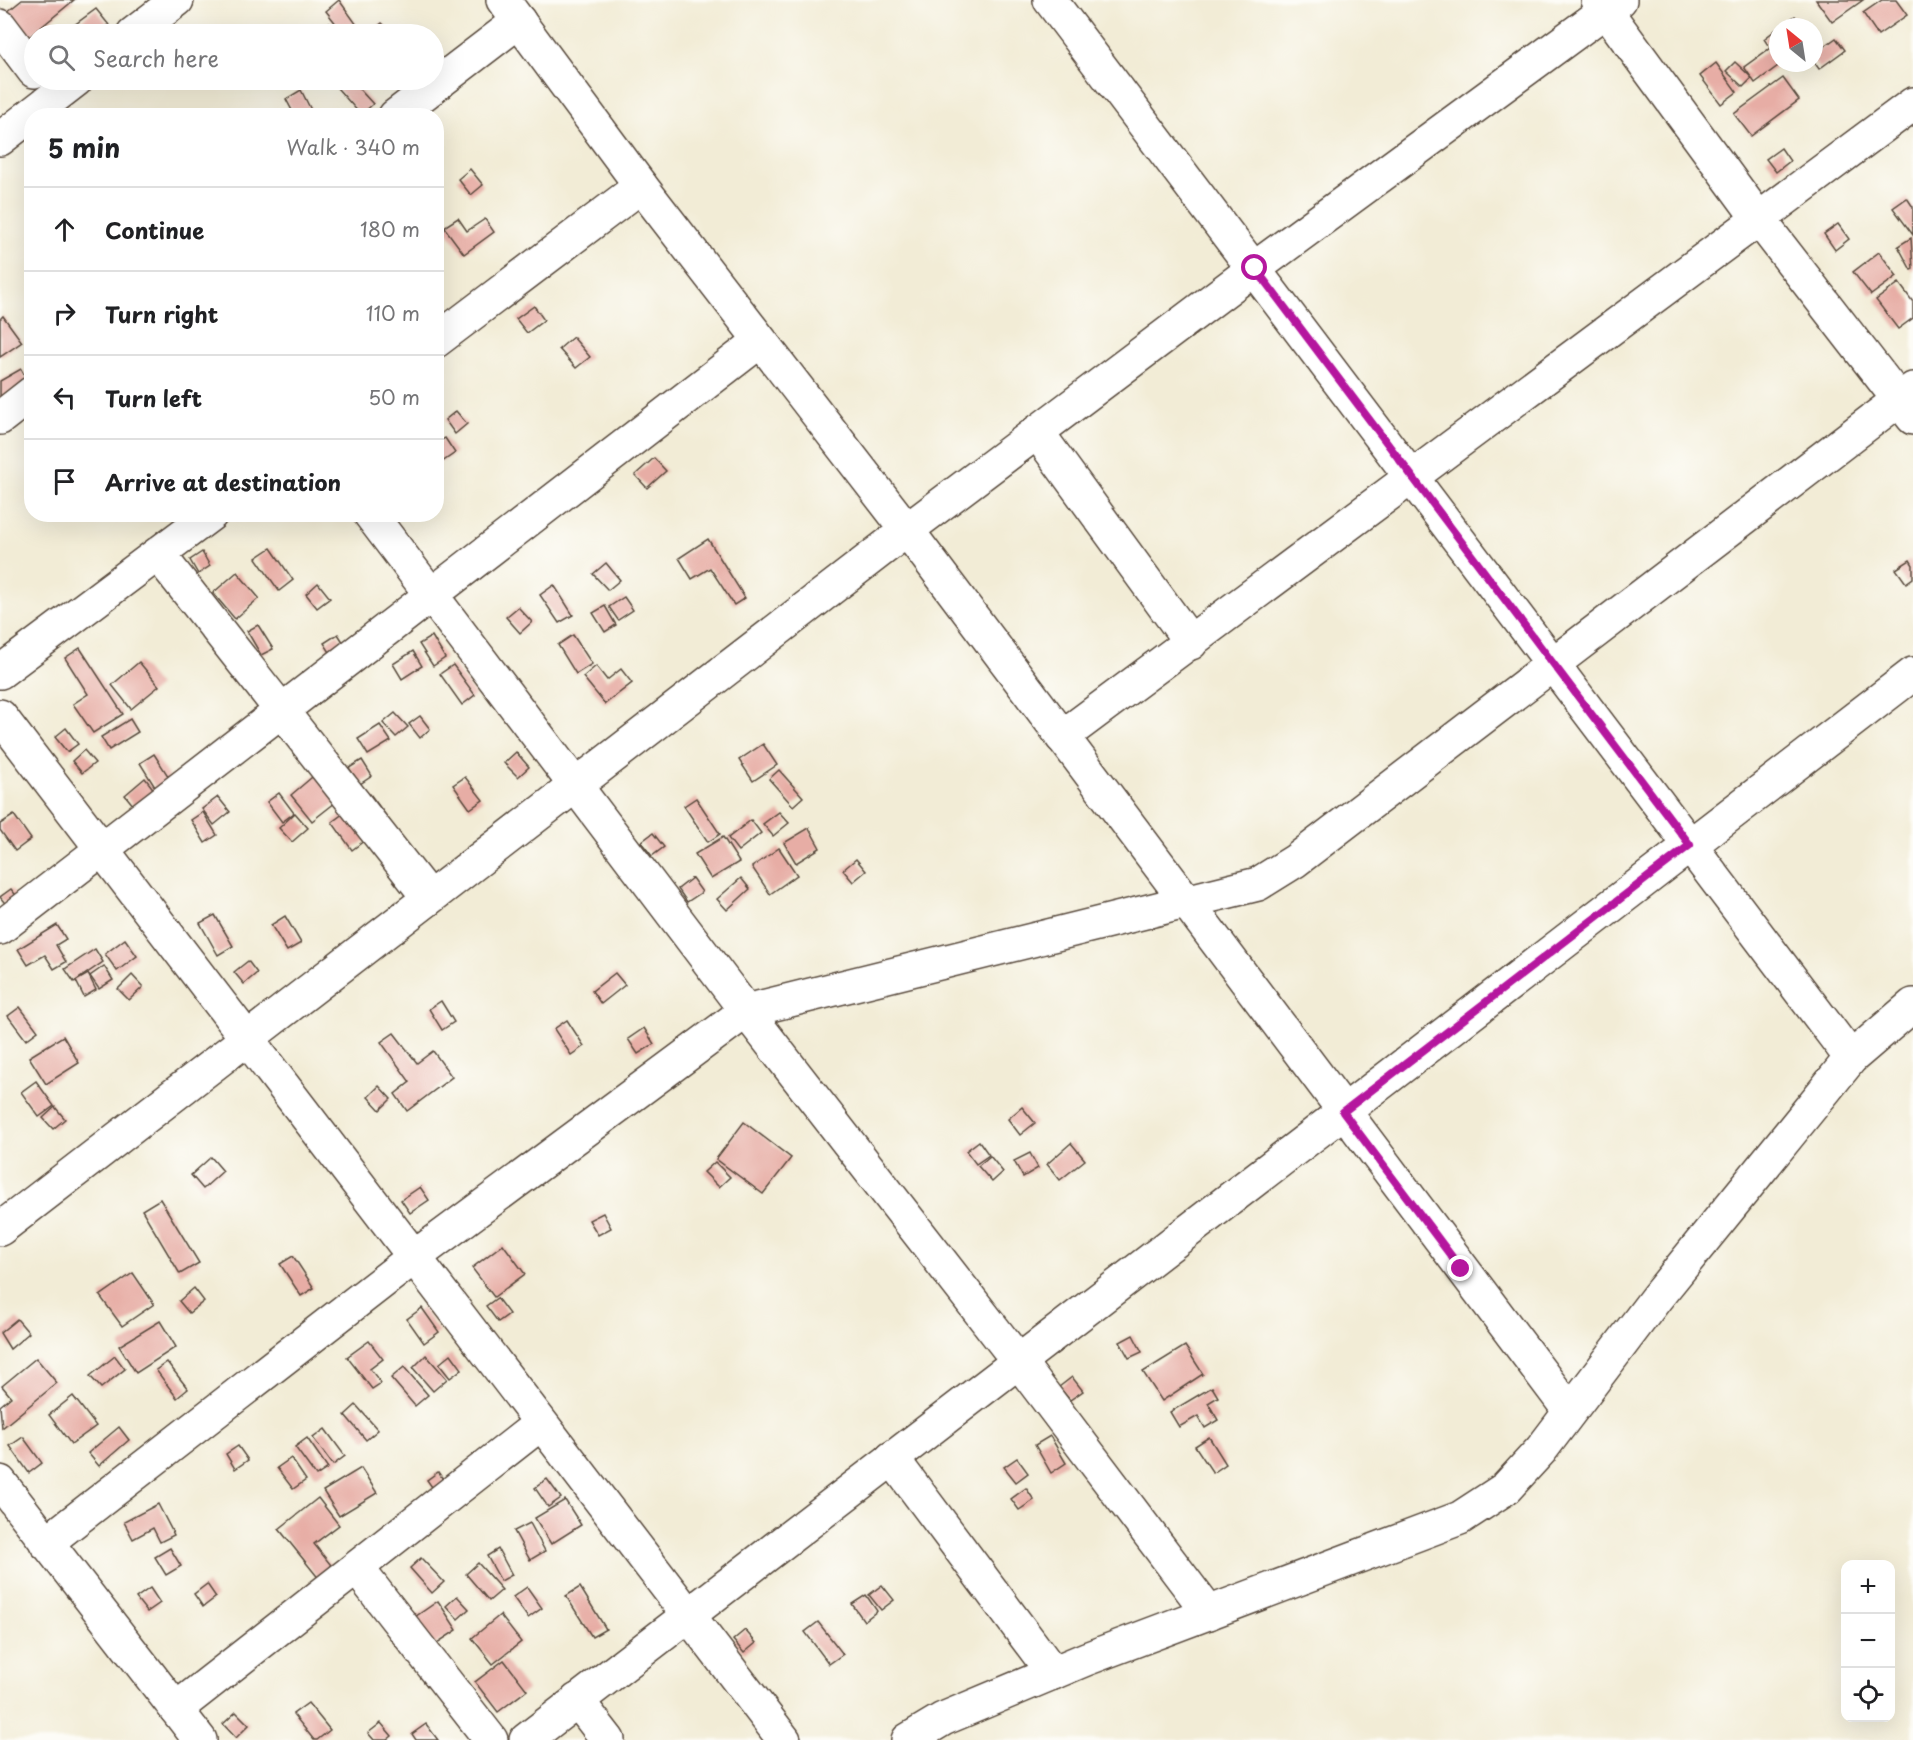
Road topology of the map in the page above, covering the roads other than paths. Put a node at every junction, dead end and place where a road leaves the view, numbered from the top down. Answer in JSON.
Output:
{"nodes":[{"id":1,"x":177,"y":0,"type":"edge"},
{"id":2,"x":1050,"y":0,"type":"edge"},
{"id":3,"x":1608,"y":4,"type":"edge"},
{"id":4,"x":511,"y":10,"type":"edge"},
{"id":5,"x":147,"y":24,"type":"edge"},
{"id":6,"x":0,"y":26,"type":"edge"},
{"id":7,"x":24,"y":58,"type":"edge"},
{"id":8,"x":444,"y":71,"type":"edge"},
{"id":9,"x":423,"y":90,"type":"edge"},
{"id":10,"x":60,"y":93,"type":"edge"},
{"id":11,"x":1913,"y":104,"type":"edge"},
{"id":12,"x":40,"y":108,"type":"edge"},
{"id":13,"x":404,"y":108,"type":"edge"},
{"id":14,"x":24,"y":121,"type":"edge"},
{"id":15,"x":0,"y":139,"type":"edge"},
{"id":16,"x":640,"y":186,"type":"junction"},
{"id":17,"x":1758,"y":218,"type":"junction"},
{"id":18,"x":1255,"y":268,"type":"junction"},
{"id":19,"x":444,"y":335,"type":"edge"},
{"id":20,"x":760,"y":341,"type":"junction"},
{"id":21,"x":24,"y":399,"type":"edge"},
{"id":22,"x":1908,"y":402,"type":"edge"},
{"id":23,"x":0,"y":418,"type":"edge"},
{"id":24,"x":1037,"y":432,"type":"junction"},
{"id":25,"x":1412,"y":477,"type":"junction"},
{"id":26,"x":200,"y":522,"type":"edge"},
{"id":27,"x":376,"y":522,"type":"edge"},
{"id":28,"x":907,"y":530,"type":"junction"},
{"id":29,"x":159,"y":555,"type":"junction"},
{"id":30,"x":432,"y":596,"type":"junction"},
{"id":31,"x":1191,"y":643,"type":"junction"},
{"id":32,"x":1552,"y":664,"type":"junction"},
{"id":33,"x":0,"y":672,"type":"edge"},
{"id":34,"x":1913,"y":674,"type":"edge"},
{"id":35,"x":282,"y":711,"type":"junction"},
{"id":36,"x":0,"y":716,"type":"edge"},
{"id":37,"x":1062,"y":737,"type":"junction"},
{"id":38,"x":577,"y":785,"type":"junction"},
{"id":39,"x":1690,"y":845,"type":"junction"},
{"id":40,"x":100,"y":851,"type":"junction"},
{"id":41,"x":429,"y":898,"type":"junction"},
{"id":42,"x":1184,"y":900,"type":"junction"},
{"id":43,"x":0,"y":928,"type":"edge"},
{"id":44,"x":1913,"y":1005,"type":"edge"},
{"id":45,"x":746,"y":1011,"type":"junction"},
{"id":46,"x":245,"y":1040,"type":"junction"},
{"id":47,"x":1851,"y":1058,"type":"junction"},
{"id":48,"x":1343,"y":1112,"type":"junction"},
{"id":49,"x":0,"y":1228,"type":"edge"},
{"id":50,"x":413,"y":1258,"type":"junction"},
{"id":51,"x":1019,"y":1362,"type":"junction"},
{"id":52,"x":1569,"y":1410,"type":"junction"},
{"id":53,"x":540,"y":1424,"type":"junction"},
{"id":54,"x":891,"y":1458,"type":"junction"},
{"id":55,"x":0,"y":1482,"type":"edge"},
{"id":56,"x":46,"y":1543,"type":"junction"},
{"id":57,"x":357,"y":1568,"type":"junction"},
{"id":58,"x":1209,"y":1613,"type":"junction"},
{"id":59,"x":687,"y":1615,"type":"junction"},
{"id":60,"x":1053,"y":1672,"type":"junction"},
{"id":61,"x":577,"y":1700,"type":"junction"},
{"id":62,"x":176,"y":1709,"type":"junction"},
{"id":63,"x":200,"y":1740,"type":"edge"},
{"id":64,"x":491,"y":1740,"type":"edge"},
{"id":65,"x":526,"y":1740,"type":"edge"},
{"id":66,"x":608,"y":1740,"type":"edge"},
{"id":67,"x":784,"y":1740,"type":"edge"},
{"id":68,"x":908,"y":1740,"type":"edge"}],
"edges":[{"from":1,"to":5,"type":"street"},
{"from":2,"to":18,"type":"street"},
{"from":3,"to":17,"type":"street"},
{"from":3,"to":18,"type":"street"},
{"from":4,"to":8,"type":"street"},
{"from":4,"to":16,"type":"street"},
{"from":6,"to":7,"type":"street"},
{"from":9,"to":13,"type":"street"},
{"from":10,"to":12,"type":"street"},
{"from":11,"to":17,"type":"street"},
{"from":14,"to":15,"type":"street"},
{"from":16,"to":19,"type":"street"},
{"from":16,"to":20,"type":"street"},
{"from":17,"to":22,"type":"street"},
{"from":17,"to":25,"type":"street"},
{"from":18,"to":24,"type":"street"},
{"from":18,"to":25,"type":"street"},
{"from":20,"to":28,"type":"street"},
{"from":20,"to":30,"type":"street"},
{"from":21,"to":23,"type":"street"},
{"from":22,"to":32,"type":"street"},
{"from":24,"to":28,"type":"street"},
{"from":24,"to":31,"type":"street"},
{"from":25,"to":31,"type":"street"},
{"from":25,"to":32,"type":"street"},
{"from":26,"to":29,"type":"street"},
{"from":27,"to":30,"type":"street"},
{"from":28,"to":37,"type":"street"},
{"from":28,"to":38,"type":"street"},
{"from":29,"to":33,"type":"street"},
{"from":29,"to":35,"type":"street"},
{"from":30,"to":35,"type":"street"},
{"from":30,"to":38,"type":"street"},
{"from":31,"to":37,"type":"street"},
{"from":32,"to":39,"type":"street"},
{"from":32,"to":42,"type":"street"},
{"from":34,"to":39,"type":"street"},
{"from":35,"to":40,"type":"street"},
{"from":35,"to":41,"type":"street"},
{"from":36,"to":40,"type":"street"},
{"from":37,"to":42,"type":"street"},
{"from":38,"to":41,"type":"street"},
{"from":38,"to":45,"type":"street"},
{"from":39,"to":47,"type":"street"},
{"from":39,"to":48,"type":"street"},
{"from":40,"to":43,"type":"street"},
{"from":40,"to":46,"type":"street"},
{"from":41,"to":46,"type":"street"},
{"from":42,"to":45,"type":"street"},
{"from":42,"to":48,"type":"street"},
{"from":44,"to":47,"type":"street"},
{"from":45,"to":50,"type":"street"},
{"from":45,"to":51,"type":"street"},
{"from":46,"to":49,"type":"street"},
{"from":46,"to":50,"type":"street"},
{"from":47,"to":52,"type":"street"},
{"from":48,"to":51,"type":"street"},
{"from":48,"to":52,"type":"street"},
{"from":50,"to":53,"type":"street"},
{"from":50,"to":56,"type":"street"},
{"from":51,"to":54,"type":"street"},
{"from":51,"to":58,"type":"street"},
{"from":52,"to":58,"type":"street"},
{"from":53,"to":57,"type":"street"},
{"from":53,"to":59,"type":"street"},
{"from":54,"to":59,"type":"street"},
{"from":54,"to":60,"type":"street"},
{"from":55,"to":56,"type":"street"},
{"from":56,"to":62,"type":"street"},
{"from":57,"to":62,"type":"street"},
{"from":57,"to":64,"type":"street"},
{"from":58,"to":60,"type":"street"},
{"from":59,"to":61,"type":"street"},
{"from":59,"to":67,"type":"street"},
{"from":60,"to":68,"type":"street"},
{"from":61,"to":65,"type":"street"},
{"from":61,"to":66,"type":"street"},
{"from":62,"to":63,"type":"street"}]}
